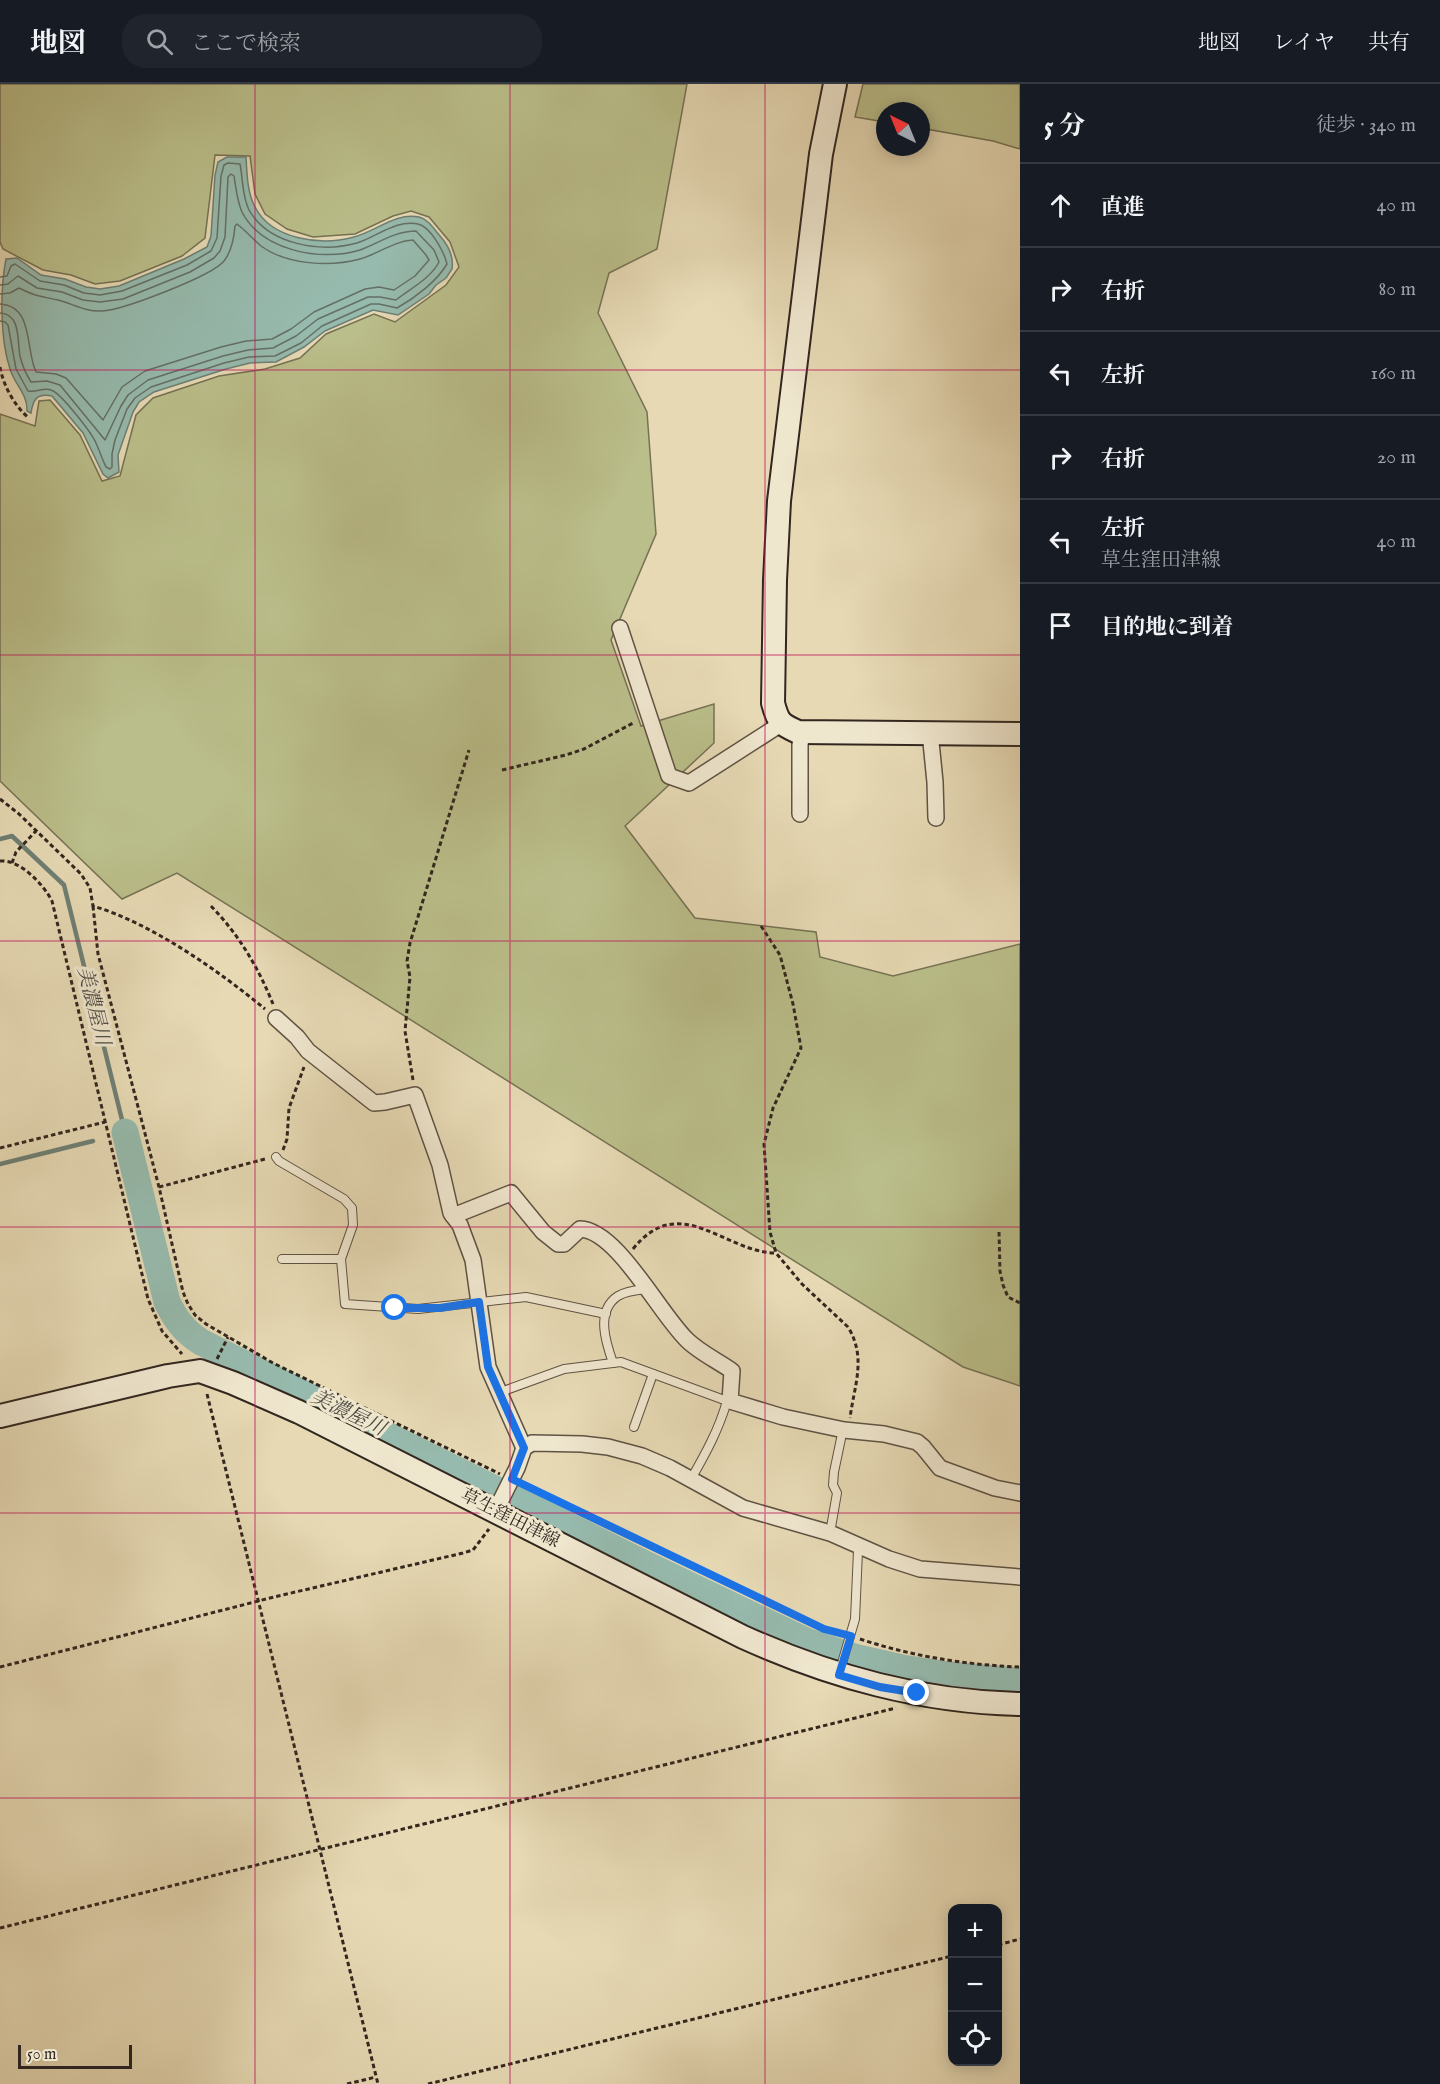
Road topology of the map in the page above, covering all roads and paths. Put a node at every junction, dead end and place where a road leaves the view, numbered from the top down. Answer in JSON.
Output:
{"nodes":[{"id":1,"x":835,"y":84,"type":"edge"},
{"id":2,"x":0,"y":367,"type":"edge"},
{"id":3,"x":28,"y":418,"type":"dead end"},
{"id":4,"x":620,"y":628,"type":"dead end"},
{"id":5,"x":649,"y":716,"type":"junction"},
{"id":6,"x":781,"y":724,"type":"junction"},
{"id":7,"x":802,"y":732,"type":"junction"},
{"id":8,"x":930,"y":732,"type":"junction"},
{"id":9,"x":1020,"y":734,"type":"edge"},
{"id":10,"x":469,"y":750,"type":"dead end"},
{"id":11,"x":502,"y":770,"type":"dead end"},
{"id":12,"x":0,"y":799,"type":"edge"},
{"id":13,"x":800,"y":814,"type":"dead end"},
{"id":14,"x":936,"y":818,"type":"dead end"},
{"id":15,"x":36,"y":831,"type":"junction"},
{"id":16,"x":0,"y":861,"type":"edge"},
{"id":17,"x":12,"y":863,"type":"junction"},
{"id":18,"x":93,"y":906,"type":"junction"},
{"id":19,"x":211,"y":906,"type":"dead end"},
{"id":20,"x":761,"y":926,"type":"dead end"},
{"id":21,"x":276,"y":1018,"type":"junction"},
{"id":22,"x":308,"y":1051,"type":"junction"},
{"id":23,"x":415,"y":1095,"type":"junction"},
{"id":24,"x":105,"y":1122,"type":"junction"},
{"id":25,"x":0,"y":1148,"type":"edge"},
{"id":26,"x":276,"y":1157,"type":"junction"},
{"id":27,"x":159,"y":1187,"type":"junction"},
{"id":28,"x":453,"y":1216,"type":"junction"},
{"id":29,"x":999,"y":1232,"type":"dead end"},
{"id":30,"x":776,"y":1253,"type":"junction"},
{"id":31,"x":282,"y":1259,"type":"dead end"},
{"id":32,"x":341,"y":1259,"type":"junction"},
{"id":33,"x":625,"y":1259,"type":"junction"},
{"id":34,"x":646,"y":1289,"type":"junction"},
{"id":35,"x":479,"y":1302,"type":"junction"},
{"id":36,"x":1020,"y":1304,"type":"edge"},
{"id":37,"x":606,"y":1314,"type":"junction"},
{"id":38,"x":227,"y":1337,"type":"junction"},
{"id":39,"x":613,"y":1363,"type":"junction"},
{"id":40,"x":207,"y":1368,"type":"junction"},
{"id":41,"x":653,"y":1374,"type":"junction"},
{"id":42,"x":498,"y":1393,"type":"junction"},
{"id":43,"x":729,"y":1401,"type":"junction"},
{"id":44,"x":0,"y":1416,"type":"edge"},
{"id":45,"x":634,"y":1427,"type":"dead end"},
{"id":46,"x":848,"y":1430,"type":"junction"},
{"id":47,"x":524,"y":1448,"type":"junction"},
{"id":48,"x":512,"y":1479,"type":"junction"},
{"id":49,"x":691,"y":1479,"type":"junction"},
{"id":50,"x":1020,"y":1493,"type":"edge"},
{"id":51,"x":497,"y":1513,"type":"junction"},
{"id":52,"x":830,"y":1533,"type":"junction"},
{"id":53,"x":862,"y":1546,"type":"junction"},
{"id":54,"x":1020,"y":1576,"type":"edge"},
{"id":55,"x":259,"y":1602,"type":"junction"},
{"id":56,"x":850,"y":1639,"type":"junction"},
{"id":57,"x":0,"y":1667,"type":"edge"},
{"id":58,"x":1020,"y":1667,"type":"edge"},
{"id":59,"x":840,"y":1671,"type":"junction"},
{"id":60,"x":917,"y":1693,"type":"junction"},
{"id":61,"x":1020,"y":1704,"type":"edge"},
{"id":62,"x":320,"y":1849,"type":"junction"},
{"id":63,"x":0,"y":1928,"type":"edge"},
{"id":64,"x":1020,"y":1939,"type":"edge"},
{"id":65,"x":1002,"y":1944,"type":"edge"},
{"id":66,"x":948,"y":1957,"type":"edge"},
{"id":67,"x":376,"y":2077,"type":"junction"},
{"id":68,"x":347,"y":2084,"type":"edge"},
{"id":69,"x":378,"y":2084,"type":"edge"},
{"id":70,"x":428,"y":2084,"type":"edge"}],
"edges":[{"from":1,"to":6,"type":"main road"},
{"from":2,"to":3,"type":"path"},
{"from":4,"to":5,"type":"street"},
{"from":5,"to":6,"type":"street"},
{"from":5,"to":11,"type":"path"},
{"from":6,"to":7,"type":"main road"},
{"from":7,"to":8,"type":"main road"},
{"from":7,"to":13,"type":"street"},
{"from":8,"to":9,"type":"main road"},
{"from":8,"to":14,"type":"street"},
{"from":10,"to":23,"type":"path"},
{"from":12,"to":15,"type":"path"},
{"from":15,"to":17,"type":"path"},
{"from":15,"to":18,"type":"path"},
{"from":16,"to":17,"type":"path"},
{"from":17,"to":24,"type":"path"},
{"from":18,"to":21,"type":"path"},
{"from":18,"to":27,"type":"path"},
{"from":19,"to":21,"type":"path"},
{"from":20,"to":30,"type":"path"},
{"from":21,"to":22,"type":"street"},
{"from":22,"to":23,"type":"street"},
{"from":22,"to":26,"type":"path"},
{"from":23,"to":28,"type":"street"},
{"from":24,"to":25,"type":"path"},
{"from":24,"to":40,"type":"path"},
{"from":26,"to":27,"type":"path"},
{"from":26,"to":32,"type":"lane"},
{"from":27,"to":38,"type":"path"},
{"from":28,"to":33,"type":"street"},
{"from":28,"to":35,"type":"street"},
{"from":29,"to":36,"type":"path"},
{"from":30,"to":33,"type":"path"},
{"from":30,"to":46,"type":"path"},
{"from":31,"to":32,"type":"lane"},
{"from":32,"to":35,"type":"lane"},
{"from":33,"to":34,"type":"street"},
{"from":34,"to":37,"type":"lane"},
{"from":34,"to":43,"type":"street"},
{"from":35,"to":37,"type":"lane"},
{"from":35,"to":42,"type":"street"},
{"from":37,"to":39,"type":"lane"},
{"from":38,"to":40,"type":"path"},
{"from":38,"to":48,"type":"path"},
{"from":39,"to":41,"type":"lane"},
{"from":39,"to":42,"type":"lane"},
{"from":40,"to":44,"type":"main road","name":"草生窪田津線"},
{"from":40,"to":51,"type":"main road","name":"草生窪田津線"},
{"from":40,"to":55,"type":"path"},
{"from":41,"to":43,"type":"lane"},
{"from":41,"to":45,"type":"lane"},
{"from":42,"to":47,"type":"street"},
{"from":43,"to":46,"type":"street"},
{"from":43,"to":49,"type":"lane"},
{"from":46,"to":50,"type":"street"},
{"from":46,"to":52,"type":"lane"},
{"from":47,"to":48,"type":"street"},
{"from":47,"to":49,"type":"street"},
{"from":48,"to":51,"type":"street"},
{"from":48,"to":56,"type":"path"},
{"from":49,"to":52,"type":"street"},
{"from":51,"to":55,"type":"path"},
{"from":51,"to":59,"type":"main road","name":"草生窪田津線"},
{"from":52,"to":53,"type":"street"},
{"from":53,"to":54,"type":"street"},
{"from":53,"to":56,"type":"lane"},
{"from":55,"to":57,"type":"path"},
{"from":55,"to":62,"type":"path"},
{"from":56,"to":58,"type":"path"},
{"from":56,"to":59,"type":"lane"},
{"from":59,"to":60,"type":"main road","name":"草生窪田津線"},
{"from":60,"to":61,"type":"main road","name":"草生窪田津線"},
{"from":60,"to":62,"type":"path"},
{"from":62,"to":63,"type":"path"},
{"from":62,"to":67,"type":"path"},
{"from":64,"to":65,"type":"path"},
{"from":66,"to":70,"type":"path"},
{"from":67,"to":68,"type":"path"},
{"from":67,"to":69,"type":"path"}]}
